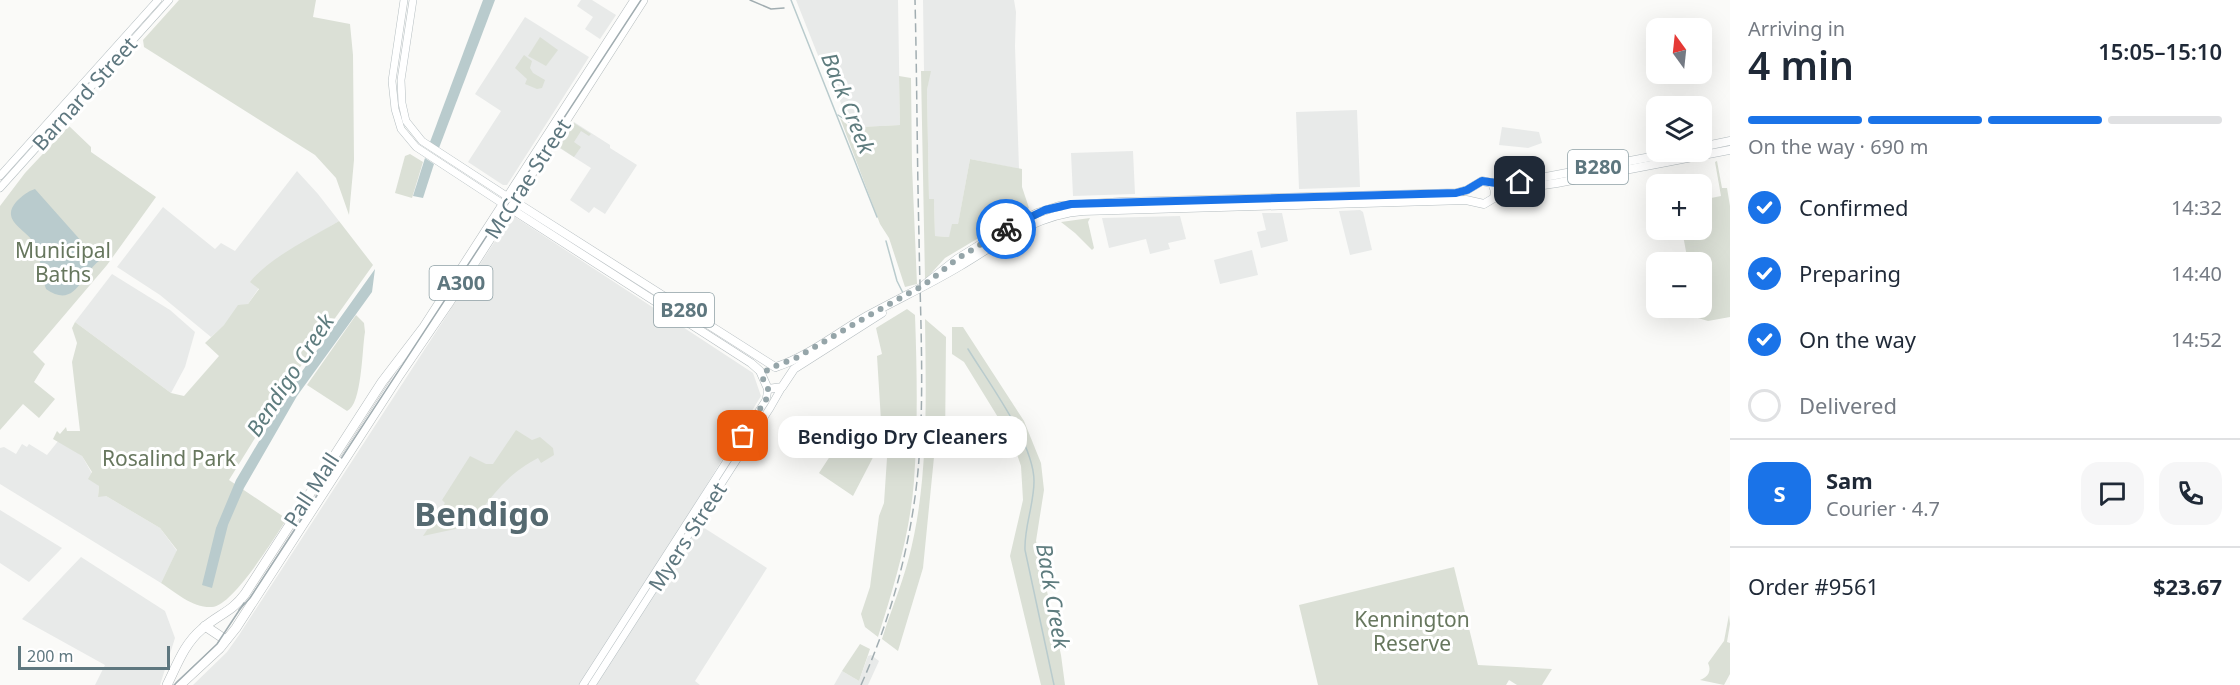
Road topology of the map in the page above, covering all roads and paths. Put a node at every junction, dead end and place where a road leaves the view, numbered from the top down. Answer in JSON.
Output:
{"nodes":[{"id":1,"x":158,"y":0,"type":"edge"},
{"id":2,"x":169,"y":0,"type":"edge"},
{"id":3,"x":404,"y":0,"type":"edge"},
{"id":4,"x":413,"y":0,"type":"edge"},
{"id":5,"x":635,"y":0,"type":"edge"},
{"id":6,"x":643,"y":0,"type":"edge"},
{"id":7,"x":130,"y":43,"type":"junction"},
{"id":8,"x":400,"y":48,"type":"junction"},
{"id":9,"x":604,"y":55,"type":"junction"},
{"id":10,"x":90,"y":77,"type":"junction"},
{"id":11,"x":91,"y":87,"type":"junction"},
{"id":12,"x":51,"y":120,"type":"junction"},
{"id":13,"x":1730,"y":141,"type":"edge"},
{"id":14,"x":1712,"y":145,"type":"edge"},
{"id":15,"x":1730,"y":150,"type":"edge"},
{"id":16,"x":1646,"y":158,"type":"edge"},
{"id":17,"x":0,"y":176,"type":"edge"},
{"id":18,"x":11,"y":176,"type":"junction"},
{"id":19,"x":0,"y":182,"type":"edge"},
{"id":20,"x":1492,"y":183,"type":"junction"},
{"id":21,"x":1474,"y":186,"type":"junction"},
{"id":22,"x":0,"y":188,"type":"edge"},
{"id":23,"x":1494,"y":198,"type":"junction"},
{"id":24,"x":1202,"y":200,"type":"junction"},
{"id":25,"x":1475,"y":201,"type":"junction"},
{"id":26,"x":509,"y":203,"type":"junction"},
{"id":27,"x":1107,"y":203,"type":"junction"},
{"id":28,"x":1226,"y":207,"type":"junction"},
{"id":29,"x":1045,"y":210,"type":"junction"},
{"id":30,"x":1132,"y":210,"type":"junction"},
{"id":31,"x":1037,"y":213,"type":"junction"},
{"id":32,"x":1047,"y":219,"type":"junction"},
{"id":33,"x":924,"y":285,"type":"junction"},
{"id":34,"x":906,"y":296,"type":"junction"},
{"id":35,"x":662,"y":301,"type":"junction"},
{"id":36,"x":411,"y":350,"type":"joint"},
{"id":37,"x":776,"y":367,"type":"junction"},
{"id":38,"x":762,"y":377,"type":"junction"},
{"id":39,"x":784,"y":383,"type":"junction"},
{"id":40,"x":768,"y":389,"type":"junction"},
{"id":41,"x":357,"y":431,"type":"junction"},
{"id":42,"x":302,"y":505,"type":"junction"},
{"id":43,"x":295,"y":516,"type":"junction"},
{"id":44,"x":307,"y":517,"type":"junction"},
{"id":45,"x":685,"y":527,"type":"junction"},
{"id":46,"x":693,"y":528,"type":"junction"},
{"id":47,"x":632,"y":609,"type":"junction"},
{"id":48,"x":639,"y":613,"type":"junction"},
{"id":49,"x":208,"y":624,"type":"junction"},
{"id":50,"x":228,"y":638,"type":"junction"},
{"id":51,"x":167,"y":685,"type":"edge"},
{"id":52,"x":180,"y":685,"type":"edge"},
{"id":53,"x":583,"y":685,"type":"edge"},
{"id":54,"x":592,"y":685,"type":"edge"}],
"edges":[{"from":1,"to":10,"type":"main road","name":"Barnard Street"},
{"from":2,"to":7,"type":"main road","name":"Barnard Street"},
{"from":3,"to":8,"type":"main road"},
{"from":4,"to":8,"type":"main road"},
{"from":5,"to":9,"type":"highway","name":"McCrae Street","number":"A300"},
{"from":6,"to":9,"type":"highway","name":"McCrae Street","number":"A300"},
{"from":7,"to":10,"type":"main road"},
{"from":7,"to":11,"type":"main road","name":"Barnard Street"},
{"from":8,"to":26,"type":"main road"},
{"from":8,"to":26,"type":"main road"},
{"from":9,"to":26,"type":"highway","name":"McCrae Street","number":"A300"},
{"from":10,"to":12,"type":"main road","name":"Barnard Street"},
{"from":11,"to":12,"type":"main road"},
{"from":11,"to":18,"type":"main road","name":"Barnard Street"},
{"from":12,"to":17,"type":"main road","name":"Barnard Street"},
{"from":13,"to":14,"type":"main road"},
{"from":15,"to":23,"type":"main road","number":"B280"},
{"from":16,"to":20,"type":"main road","number":"B280"},
{"from":18,"to":19,"type":"main road"},
{"from":18,"to":22,"type":"main road","name":"Barnard Street"},
{"from":20,"to":21,"type":"main road","number":"B280"},
{"from":20,"to":23,"type":"main road"},
{"from":21,"to":24,"type":"main road","number":"B280"},
{"from":21,"to":25,"type":"main road"},
{"from":23,"to":25,"type":"main road","number":"B280"},
{"from":24,"to":27,"type":"main road","number":"B280"},
{"from":24,"to":28,"type":"main road"},
{"from":25,"to":28,"type":"main road","number":"B280"},
{"from":26,"to":35,"type":"main road","number":"B280"},
{"from":26,"to":36,"type":"highway","name":"McCrae Street","number":"A300"},
{"from":27,"to":29,"type":"main road","number":"B280"},
{"from":27,"to":30,"type":"main road"},
{"from":28,"to":30,"type":"main road","number":"B280"},
{"from":29,"to":31,"type":"main road","number":"B280"},
{"from":29,"to":32,"type":"main road"},
{"from":30,"to":32,"type":"main road","number":"B280"},
{"from":31,"to":32,"type":"main road"},
{"from":31,"to":33,"type":"main road","number":"B280"},
{"from":32,"to":33,"type":"main road","number":"B280"},
{"from":33,"to":34,"type":"main road","number":"B280"},
{"from":34,"to":37,"type":"main road","number":"B280"},
{"from":34,"to":39,"type":"main road","number":"B280"},
{"from":35,"to":37,"type":"main road","number":"B280"},
{"from":35,"to":38,"type":"main road","number":"B280"},
{"from":36,"to":41,"type":"highway","name":"Pall Mall","number":"A300"},
{"from":37,"to":38,"type":"main road","number":"B280"},
{"from":37,"to":39,"type":"main road","number":"B280"},
{"from":38,"to":40,"type":"main road","number":"B280"},
{"from":39,"to":40,"type":"main road"},
{"from":39,"to":46,"type":"main road","name":"Myers Street"},
{"from":40,"to":45,"type":"main road","name":"Myers Street"},
{"from":41,"to":42,"type":"highway","name":"Pall Mall","number":"A300"},
{"from":41,"to":44,"type":"highway","name":"Pall Mall","number":"A300"},
{"from":42,"to":43,"type":"highway","name":"Pall Mall","number":"A300"},
{"from":42,"to":44,"type":"highway"},
{"from":43,"to":44,"type":"highway"},
{"from":43,"to":49,"type":"highway","name":"Pall Mall","number":"A300"},
{"from":44,"to":50,"type":"highway","name":"Pall Mall","number":"A300"},
{"from":45,"to":46,"type":"main road"},
{"from":45,"to":47,"type":"main road","name":"Myers Street"},
{"from":46,"to":48,"type":"main road","name":"Myers Street"},
{"from":47,"to":48,"type":"main road"},
{"from":47,"to":53,"type":"main road","name":"Myers Street"},
{"from":48,"to":54,"type":"main road","name":"Myers Street"},
{"from":49,"to":50,"type":"highway"},
{"from":49,"to":51,"type":"highway","number":"A300"},
{"from":50,"to":52,"type":"highway","number":"A300"}]}
